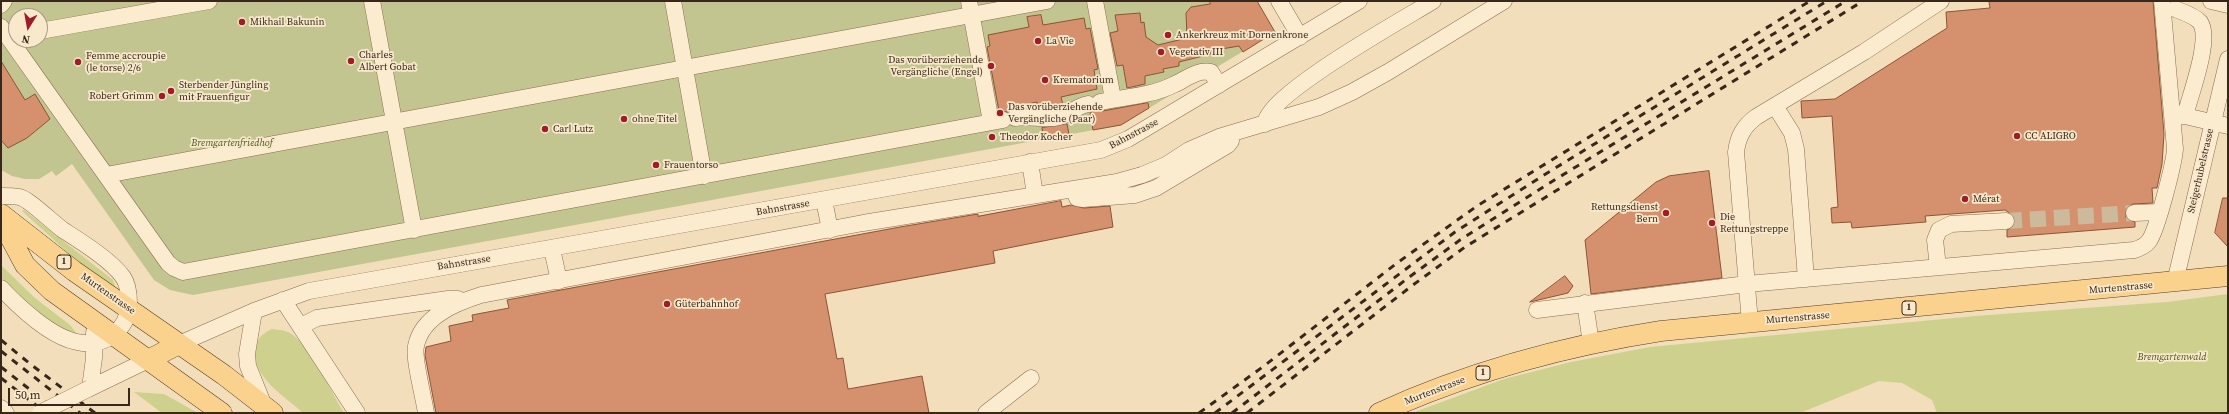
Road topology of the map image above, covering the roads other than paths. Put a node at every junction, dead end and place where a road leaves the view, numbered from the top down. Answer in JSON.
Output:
{"nodes":[{"id":1,"x":4,"y":1,"type":"edge"},
{"id":2,"x":210,"y":1,"type":"edge"},
{"id":3,"x":372,"y":1,"type":"edge"},
{"id":4,"x":673,"y":1,"type":"edge"},
{"id":5,"x":1048,"y":1,"type":"edge"},
{"id":6,"x":1096,"y":1,"type":"edge"},
{"id":7,"x":1279,"y":1,"type":"edge"},
{"id":8,"x":1359,"y":1,"type":"edge"},
{"id":9,"x":1433,"y":1,"type":"edge"},
{"id":10,"x":1504,"y":1,"type":"edge"},
{"id":11,"x":1941,"y":1,"type":"edge"},
{"id":12,"x":2211,"y":1,"type":"edge"},
{"id":13,"x":2169,"y":5,"type":"edge"},
{"id":14,"x":2228,"y":5,"type":"edge"},
{"id":15,"x":1,"y":6,"type":"edge"},
{"id":16,"x":970,"y":8,"type":"edge"},
{"id":17,"x":48,"y":30,"type":"edge"},
{"id":18,"x":1300,"y":37,"type":"junction"},
{"id":19,"x":18,"y":48,"type":"edge"},
{"id":20,"x":2228,"y":59,"type":"edge"},
{"id":21,"x":684,"y":68,"type":"junction"},
{"id":22,"x":1219,"y":85,"type":"junction"},
{"id":23,"x":1101,"y":102,"type":"junction"},
{"id":24,"x":1775,"y":106,"type":"junction"},
{"id":25,"x":2178,"y":117,"type":"junction"},
{"id":26,"x":1003,"y":120,"type":"junction"},
{"id":27,"x":394,"y":122,"type":"junction"},
{"id":28,"x":2212,"y":122,"type":"junction"},
{"id":29,"x":1265,"y":124,"type":"junction"},
{"id":30,"x":2228,"y":126,"type":"edge"},
{"id":31,"x":1030,"y":162,"type":"junction"},
{"id":32,"x":106,"y":175,"type":"junction"},
{"id":33,"x":704,"y":176,"type":"junction"},
{"id":34,"x":1034,"y":195,"type":"junction"},
{"id":35,"x":1,"y":196,"type":"edge"},
{"id":36,"x":824,"y":200,"type":"junction"},
{"id":37,"x":2159,"y":212,"type":"junction"},
{"id":38,"x":2134,"y":213,"type":"tunnel mouth"},
{"id":39,"x":1,"y":214,"type":"edge"},
{"id":40,"x":1,"y":220,"type":"edge"},
{"id":41,"x":2006,"y":220,"type":"tunnel mouth"},
{"id":42,"x":414,"y":230,"type":"junction"},
{"id":43,"x":830,"y":230,"type":"junction"},
{"id":44,"x":552,"y":249,"type":"junction"},
{"id":45,"x":1938,"y":267,"type":"junction"},
{"id":46,"x":2228,"y":276,"type":"edge"},
{"id":47,"x":1806,"y":279,"type":"junction"},
{"id":48,"x":558,"y":281,"type":"junction"},
{"id":49,"x":2175,"y":282,"type":"junction"},
{"id":50,"x":1747,"y":284,"type":"junction"},
{"id":51,"x":1,"y":288,"type":"edge"},
{"id":52,"x":283,"y":300,"type":"junction"},
{"id":53,"x":466,"y":300,"type":"junction"},
{"id":54,"x":1585,"y":303,"type":"junction"},
{"id":55,"x":128,"y":308,"type":"junction"},
{"id":56,"x":1537,"y":310,"type":"dead end"},
{"id":57,"x":254,"y":311,"type":"junction"},
{"id":58,"x":96,"y":323,"type":"junction"},
{"id":59,"x":1750,"y":323,"type":"junction"},
{"id":60,"x":301,"y":326,"type":"junction"},
{"id":61,"x":113,"y":336,"type":"junction"},
{"id":62,"x":1591,"y":343,"type":"junction"},
{"id":63,"x":94,"y":344,"type":"junction"},
{"id":64,"x":180,"y":344,"type":"junction"},
{"id":65,"x":148,"y":360,"type":"junction"},
{"id":66,"x":1031,"y":378,"type":"dead end"},
{"id":67,"x":90,"y":388,"type":"junction"},
{"id":68,"x":1,"y":408,"type":"edge"},
{"id":69,"x":268,"y":409,"type":"edge"},
{"id":70,"x":6,"y":413,"type":"edge"},
{"id":71,"x":40,"y":413,"type":"edge"},
{"id":72,"x":222,"y":413,"type":"edge"},
{"id":73,"x":357,"y":413,"type":"edge"},
{"id":74,"x":426,"y":413,"type":"edge"},
{"id":75,"x":986,"y":413,"type":"edge"},
{"id":76,"x":1379,"y":413,"type":"edge"}],
"edges":[{"from":1,"to":15,"type":"street"},
{"from":2,"to":17,"type":"street"},
{"from":3,"to":27,"type":"street"},
{"from":4,"to":21,"type":"street"},
{"from":5,"to":16,"type":"street"},
{"from":6,"to":23,"type":"street"},
{"from":7,"to":18,"type":"street"},
{"from":8,"to":18,"type":"street","name":"Bahnstrasse"},
{"from":9,"to":29,"type":"street"},
{"from":10,"to":29,"type":"street"},
{"from":11,"to":24,"type":"street"},
{"from":12,"to":14,"type":"street"},
{"from":13,"to":25,"type":"street"},
{"from":13,"to":25,"type":"street"},
{"from":16,"to":21,"type":"street"},
{"from":16,"to":26,"type":"street"},
{"from":18,"to":22,"type":"street","name":"Bahnstrasse"},
{"from":19,"to":32,"type":"street"},
{"from":20,"to":28,"type":"street","name":"Steigerhubelstrasse"},
{"from":21,"to":27,"type":"street"},
{"from":21,"to":33,"type":"street"},
{"from":22,"to":23,"type":"street"},
{"from":22,"to":31,"type":"street","name":"Bahnstrasse"},
{"from":23,"to":26,"type":"street"},
{"from":24,"to":47,"type":"street"},
{"from":24,"to":50,"type":"street"},
{"from":25,"to":28,"type":"street"},
{"from":25,"to":37,"type":"street"},
{"from":26,"to":33,"type":"street"},
{"from":27,"to":32,"type":"street"},
{"from":27,"to":42,"type":"street"},
{"from":28,"to":30,"type":"street"},
{"from":28,"to":49,"type":"street","name":"Steigerhubelstrasse"},
{"from":29,"to":34,"type":"street"},
{"from":31,"to":34,"type":"street"},
{"from":31,"to":36,"type":"street","name":"Bahnstrasse"},
{"from":32,"to":42,"type":"street"},
{"from":33,"to":42,"type":"street"},
{"from":34,"to":43,"type":"street"},
{"from":35,"to":55,"type":"street"},
{"from":36,"to":43,"type":"street"},
{"from":36,"to":44,"type":"street","name":"Bahnstrasse"},
{"from":37,"to":38,"type":"street"},
{"from":37,"to":45,"type":"street"},
{"from":39,"to":55,"type":"main road","name":"Murtenstrasse","number":"1"},
{"from":40,"to":58,"type":"main road"},
{"from":41,"to":45,"type":"street"},
{"from":43,"to":48,"type":"street"},
{"from":44,"to":48,"type":"street"},
{"from":44,"to":52,"type":"street","name":"Bahnstrasse"},
{"from":45,"to":47,"type":"street"},
{"from":46,"to":49,"type":"main road","name":"Murtenstrasse","number":"1"},
{"from":47,"to":50,"type":"street"},
{"from":48,"to":53,"type":"street"},
{"from":49,"to":59,"type":"main road","name":"Murtenstrasse","number":"1"},
{"from":50,"to":54,"type":"street"},
{"from":50,"to":59,"type":"street"},
{"from":51,"to":63,"type":"street"},
{"from":52,"to":57,"type":"street","name":"Bahnstrasse"},
{"from":52,"to":60,"type":"street"},
{"from":53,"to":60,"type":"street"},
{"from":53,"to":74,"type":"street"},
{"from":54,"to":56,"type":"street"},
{"from":54,"to":62,"type":"street"},
{"from":55,"to":61,"type":"street"},
{"from":55,"to":64,"type":"main road","name":"Murtenstrasse","number":"1"},
{"from":57,"to":64,"type":"street","name":"Bahnstrasse"},
{"from":57,"to":69,"type":"street"},
{"from":58,"to":61,"type":"main road"},
{"from":58,"to":63,"type":"street"},
{"from":59,"to":62,"type":"main road","name":"Murtenstrasse","number":"1"},
{"from":60,"to":73,"type":"street"},
{"from":61,"to":63,"type":"street"},
{"from":61,"to":65,"type":"main road"},
{"from":62,"to":76,"type":"main road","name":"Murtenstrasse","number":"1"},
{"from":63,"to":67,"type":"street"},
{"from":64,"to":65,"type":"main road"},
{"from":64,"to":69,"type":"main road","name":"Murtenstrasse","number":"1"},
{"from":65,"to":67,"type":"street"},
{"from":65,"to":72,"type":"main road"},
{"from":66,"to":75,"type":"street"},
{"from":67,"to":71,"type":"street","bridge":true},
{"from":68,"to":70,"type":"street"}]}
